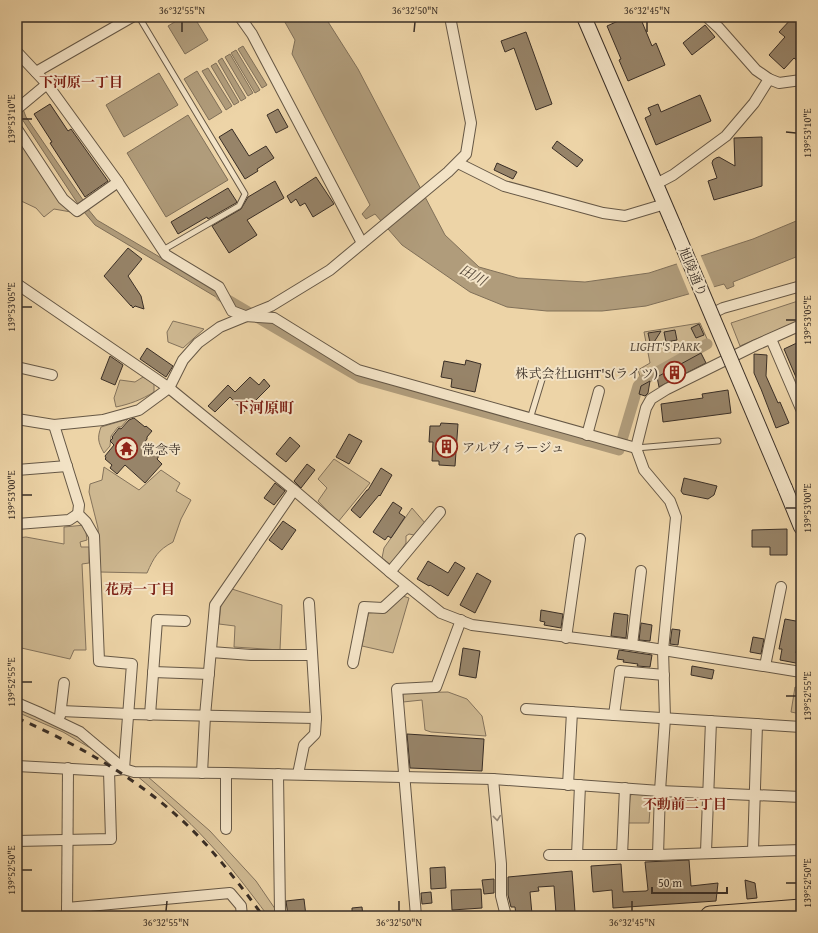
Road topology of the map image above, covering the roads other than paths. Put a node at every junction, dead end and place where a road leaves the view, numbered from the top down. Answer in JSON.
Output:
{"nodes":[{"id":1,"x":132,"y":17,"type":"edge"},
{"id":2,"x":139,"y":17,"type":"edge"},
{"id":3,"x":240,"y":17,"type":"edge"},
{"id":4,"x":450,"y":17,"type":"edge"},
{"id":5,"x":584,"y":17,"type":"edge"},
{"id":6,"x":707,"y":17,"type":"edge"},
{"id":7,"x":17,"y":52,"type":"edge"},
{"id":8,"x":36,"y":72,"type":"junction"},
{"id":9,"x":769,"y":79,"type":"junction"},
{"id":10,"x":801,"y":80,"type":"edge"},
{"id":11,"x":47,"y":84,"type":"junction"},
{"id":12,"x":17,"y":109,"type":"edge"},
{"id":13,"x":17,"y":129,"type":"edge"},
{"id":14,"x":458,"y":163,"type":"junction"},
{"id":15,"x":118,"y":182,"type":"junction"},
{"id":16,"x":656,"y":184,"type":"junction"},
{"id":17,"x":664,"y":204,"type":"junction"},
{"id":18,"x":362,"y":243,"type":"junction"},
{"id":19,"x":163,"y":250,"type":"junction"},
{"id":20,"x":17,"y":284,"type":"edge"},
{"id":21,"x":801,"y":286,"type":"edge"},
{"id":22,"x":717,"y":311,"type":"junction"},
{"id":23,"x":245,"y":316,"type":"junction"},
{"id":24,"x":801,"y":325,"type":"edge"},
{"id":25,"x":771,"y":339,"type":"junction"},
{"id":26,"x":17,"y":367,"type":"edge"},
{"id":27,"x":544,"y":373,"type":"dead end"},
{"id":28,"x":52,"y":375,"type":"dead end"},
{"id":29,"x":169,"y":388,"type":"junction"},
{"id":30,"x":599,"y":391,"type":"dead end"},
{"id":31,"x":801,"y":409,"type":"edge"},
{"id":32,"x":17,"y":419,"type":"edge"},
{"id":33,"x":530,"y":419,"type":"junction"},
{"id":34,"x":54,"y":425,"type":"junction"},
{"id":35,"x":587,"y":435,"type":"junction"},
{"id":36,"x":718,"y":441,"type":"dead end"},
{"id":37,"x":636,"y":448,"type":"junction"},
{"id":38,"x":67,"y":466,"type":"junction"},
{"id":39,"x":17,"y":470,"type":"edge"},
{"id":40,"x":294,"y":490,"type":"junction"},
{"id":41,"x":440,"y":512,"type":"dead end"},
{"id":42,"x":78,"y":514,"type":"junction"},
{"id":43,"x":17,"y":524,"type":"edge"},
{"id":44,"x":801,"y":527,"type":"edge"},
{"id":45,"x":580,"y":539,"type":"dead end"},
{"id":46,"x":641,"y":571,"type":"dead end"},
{"id":47,"x":390,"y":572,"type":"junction"},
{"id":48,"x":408,"y":586,"type":"junction"},
{"id":49,"x":782,"y":587,"type":"dead end"},
{"id":50,"x":309,"y":603,"type":"dead end"},
{"id":51,"x":461,"y":620,"type":"junction"},
{"id":52,"x":185,"y":621,"type":"dead end"},
{"id":53,"x":566,"y":638,"type":"junction"},
{"id":54,"x":632,"y":646,"type":"junction"},
{"id":55,"x":663,"y":650,"type":"junction"},
{"id":56,"x":210,"y":652,"type":"junction"},
{"id":57,"x":312,"y":655,"type":"junction"},
{"id":58,"x":353,"y":663,"type":"dead end"},
{"id":59,"x":765,"y":666,"type":"junction"},
{"id":60,"x":153,"y":672,"type":"junction"},
{"id":61,"x":801,"y":672,"type":"edge"},
{"id":62,"x":209,"y":674,"type":"junction"},
{"id":63,"x":664,"y":675,"type":"junction"},
{"id":64,"x":64,"y":683,"type":"dead end"},
{"id":65,"x":17,"y":703,"type":"edge"},
{"id":66,"x":526,"y":709,"type":"dead end"},
{"id":67,"x":61,"y":711,"type":"junction"},
{"id":68,"x":572,"y":712,"type":"junction"},
{"id":69,"x":129,"y":714,"type":"junction"},
{"id":70,"x":150,"y":715,"type":"junction"},
{"id":71,"x":614,"y":715,"type":"junction"},
{"id":72,"x":205,"y":716,"type":"junction"},
{"id":73,"x":316,"y":718,"type":"junction"},
{"id":74,"x":666,"y":718,"type":"junction"},
{"id":75,"x":711,"y":721,"type":"junction"},
{"id":76,"x":60,"y":722,"type":"junction"},
{"id":77,"x":757,"y":724,"type":"junction"},
{"id":78,"x":801,"y":727,"type":"edge"},
{"id":79,"x":17,"y":766,"type":"edge"},
{"id":80,"x":68,"y":768,"type":"junction"},
{"id":81,"x":124,"y":769,"type":"junction"},
{"id":82,"x":109,"y":771,"type":"junction"},
{"id":83,"x":202,"y":773,"type":"junction"},
{"id":84,"x":226,"y":773,"type":"junction"},
{"id":85,"x":278,"y":774,"type":"junction"},
{"id":86,"x":298,"y":774,"type":"junction"},
{"id":87,"x":405,"y":777,"type":"junction"},
{"id":88,"x":493,"y":779,"type":"junction"},
{"id":89,"x":568,"y":784,"type":"junction"},
{"id":90,"x":580,"y":785,"type":"junction"},
{"id":91,"x":625,"y":788,"type":"junction"},
{"id":92,"x":660,"y":791,"type":"junction"},
{"id":93,"x":707,"y":793,"type":"junction"},
{"id":94,"x":801,"y":794,"type":"edge"},
{"id":95,"x":754,"y":796,"type":"junction"},
{"id":96,"x":801,"y":797,"type":"edge"},
{"id":97,"x":801,"y":802,"type":"edge"},
{"id":98,"x":226,"y":829,"type":"dead end"},
{"id":99,"x":67,"y":840,"type":"junction"},
{"id":100,"x":17,"y":841,"type":"edge"},
{"id":101,"x":801,"y":850,"type":"edge"},
{"id":102,"x":753,"y":851,"type":"junction"},
{"id":103,"x":706,"y":852,"type":"junction"},
{"id":104,"x":548,"y":855,"type":"dead end"},
{"id":105,"x":578,"y":855,"type":"junction"},
{"id":106,"x":622,"y":855,"type":"junction"},
{"id":107,"x":658,"y":855,"type":"junction"},
{"id":108,"x":801,"y":909,"type":"edge"},
{"id":109,"x":67,"y":912,"type":"edge"},
{"id":110,"x":242,"y":916,"type":"edge"},
{"id":111,"x":282,"y":916,"type":"edge"},
{"id":112,"x":416,"y":916,"type":"edge"},
{"id":113,"x":506,"y":916,"type":"edge"},
{"id":114,"x":710,"y":916,"type":"edge"}],
"edges":[{"from":1,"to":8,"type":"street"},
{"from":2,"to":19,"type":"lane"},
{"from":3,"to":18,"type":"street"},
{"from":4,"to":14,"type":"street"},
{"from":5,"to":16,"type":"street","name":"旭陵通り"},
{"from":6,"to":9,"type":"street"},
{"from":7,"to":8,"type":"street"},
{"from":8,"to":11,"type":"street"},
{"from":9,"to":10,"type":"street"},
{"from":9,"to":16,"type":"street"},
{"from":11,"to":12,"type":"street"},
{"from":11,"to":15,"type":"street"},
{"from":13,"to":15,"type":"street"},
{"from":14,"to":17,"type":"street"},
{"from":14,"to":18,"type":"street"},
{"from":15,"to":19,"type":"street"},
{"from":16,"to":17,"type":"street","name":"旭陵通り"},
{"from":17,"to":22,"type":"street","name":"旭陵通り","bridge":true},
{"from":18,"to":23,"type":"street"},
{"from":19,"to":23,"type":"street"},
{"from":20,"to":29,"type":"street"},
{"from":21,"to":22,"type":"street"},
{"from":22,"to":44,"type":"street","name":"旭陵通り","bridge":true},
{"from":23,"to":29,"type":"street"},
{"from":23,"to":33,"type":"street"},
{"from":24,"to":25,"type":"street"},
{"from":25,"to":31,"type":"street"},
{"from":25,"to":37,"type":"street"},
{"from":26,"to":28,"type":"street"},
{"from":27,"to":33,"type":"lane"},
{"from":29,"to":34,"type":"street"},
{"from":29,"to":40,"type":"street"},
{"from":30,"to":35,"type":"street"},
{"from":32,"to":34,"type":"street"},
{"from":33,"to":35,"type":"street"},
{"from":34,"to":38,"type":"street"},
{"from":35,"to":37,"type":"street"},
{"from":36,"to":37,"type":"lane"},
{"from":37,"to":55,"type":"street"},
{"from":38,"to":39,"type":"street"},
{"from":38,"to":42,"type":"street"},
{"from":40,"to":47,"type":"street"},
{"from":40,"to":56,"type":"street"},
{"from":41,"to":47,"type":"street"},
{"from":42,"to":43,"type":"street"},
{"from":42,"to":69,"type":"street"},
{"from":45,"to":53,"type":"street"},
{"from":46,"to":54,"type":"street"},
{"from":47,"to":48,"type":"street"},
{"from":48,"to":51,"type":"street"},
{"from":48,"to":58,"type":"street"},
{"from":49,"to":59,"type":"street"},
{"from":50,"to":57,"type":"street"},
{"from":51,"to":53,"type":"street"},
{"from":51,"to":87,"type":"street"},
{"from":52,"to":60,"type":"street"},
{"from":53,"to":54,"type":"street"},
{"from":54,"to":55,"type":"street"},
{"from":55,"to":59,"type":"street"},
{"from":55,"to":63,"type":"street"},
{"from":56,"to":57,"type":"street"},
{"from":56,"to":62,"type":"street"},
{"from":57,"to":73,"type":"street"},
{"from":59,"to":61,"type":"street"},
{"from":60,"to":62,"type":"street"},
{"from":60,"to":70,"type":"street"},
{"from":62,"to":72,"type":"street"},
{"from":63,"to":71,"type":"street"},
{"from":63,"to":74,"type":"street"},
{"from":64,"to":67,"type":"street"},
{"from":65,"to":76,"type":"street"},
{"from":66,"to":68,"type":"street"},
{"from":67,"to":69,"type":"street"},
{"from":67,"to":76,"type":"street"},
{"from":68,"to":71,"type":"street"},
{"from":68,"to":89,"type":"street"},
{"from":69,"to":70,"type":"street"},
{"from":69,"to":81,"type":"street"},
{"from":70,"to":72,"type":"street"},
{"from":71,"to":74,"type":"street"},
{"from":72,"to":73,"type":"street"},
{"from":72,"to":83,"type":"street"},
{"from":73,"to":86,"type":"street"},
{"from":74,"to":75,"type":"street"},
{"from":74,"to":92,"type":"street"},
{"from":75,"to":77,"type":"street"},
{"from":75,"to":93,"type":"street"},
{"from":76,"to":81,"type":"street"},
{"from":77,"to":78,"type":"street"},
{"from":77,"to":95,"type":"street"},
{"from":79,"to":80,"type":"street"},
{"from":80,"to":82,"type":"street"},
{"from":80,"to":99,"type":"street"},
{"from":81,"to":82,"type":"street"},
{"from":81,"to":83,"type":"street"},
{"from":82,"to":99,"type":"street"},
{"from":83,"to":84,"type":"street"},
{"from":84,"to":85,"type":"street"},
{"from":84,"to":98,"type":"street"},
{"from":85,"to":86,"type":"street"},
{"from":85,"to":111,"type":"street"},
{"from":86,"to":87,"type":"street"},
{"from":87,"to":88,"type":"street"},
{"from":87,"to":112,"type":"street"},
{"from":88,"to":89,"type":"street"},
{"from":88,"to":113,"type":"street","one_way":true},
{"from":89,"to":90,"type":"street"},
{"from":90,"to":91,"type":"street"},
{"from":90,"to":105,"type":"street"},
{"from":91,"to":92,"type":"street"},
{"from":91,"to":106,"type":"street"},
{"from":92,"to":93,"type":"street"},
{"from":92,"to":107,"type":"street"},
{"from":93,"to":95,"type":"street"},
{"from":93,"to":103,"type":"street"},
{"from":94,"to":96,"type":"street"},
{"from":95,"to":96,"type":"street"},
{"from":95,"to":102,"type":"street"},
{"from":96,"to":97,"type":"street"},
{"from":99,"to":100,"type":"street"},
{"from":99,"to":109,"type":"street"},
{"from":101,"to":102,"type":"street"},
{"from":102,"to":103,"type":"street"},
{"from":103,"to":107,"type":"street"},
{"from":104,"to":105,"type":"street"},
{"from":105,"to":106,"type":"street"},
{"from":106,"to":107,"type":"street"},
{"from":108,"to":114,"type":"highway"},
{"from":109,"to":110,"type":"street"}]}
